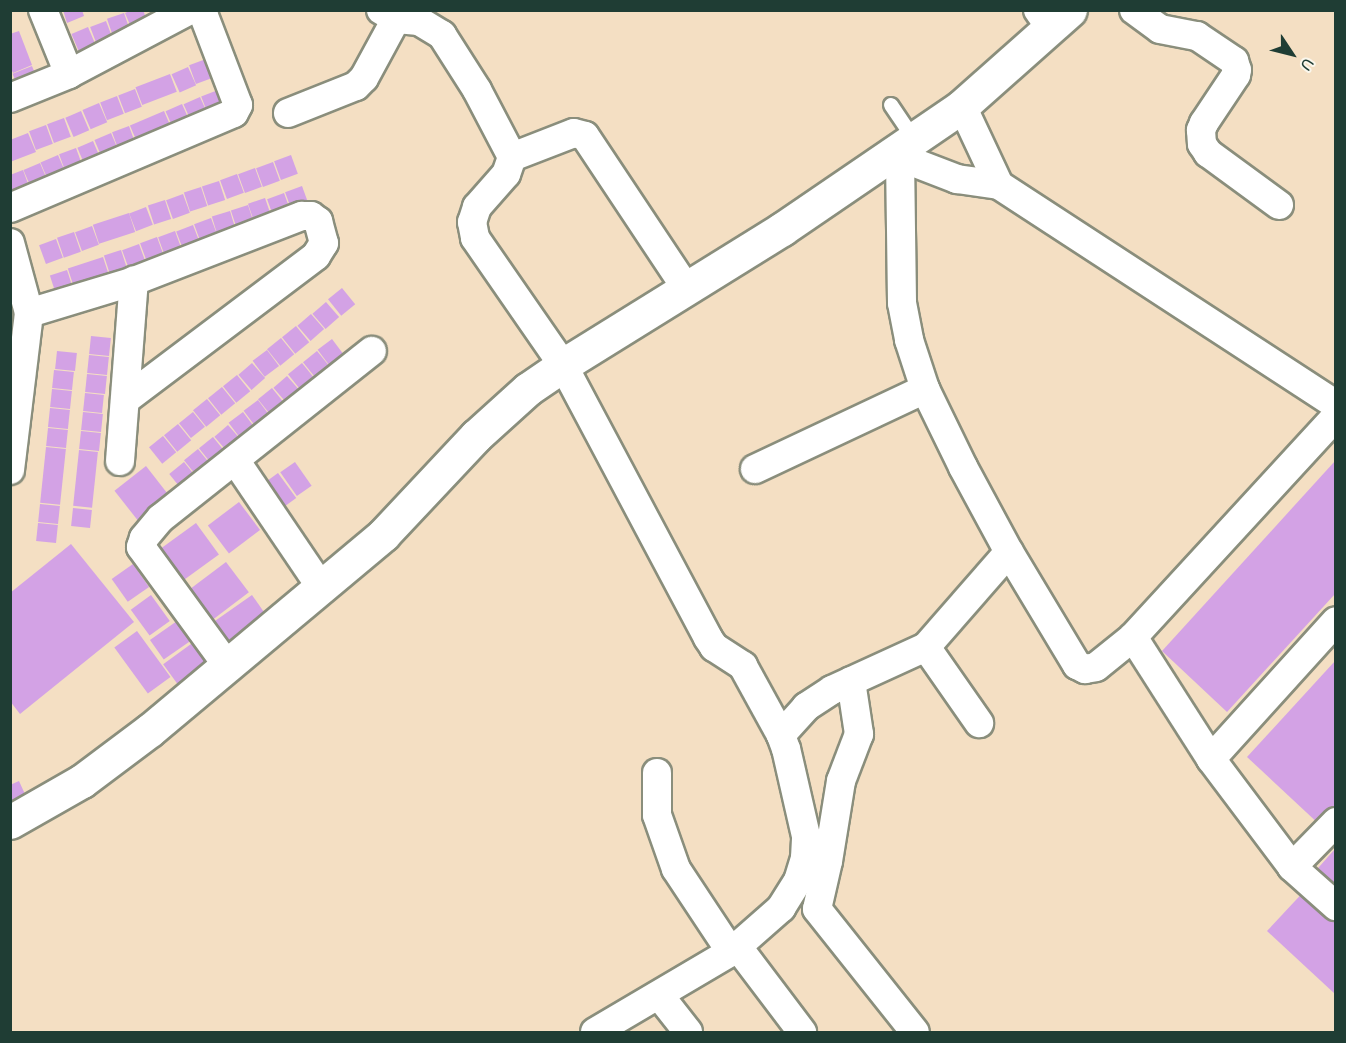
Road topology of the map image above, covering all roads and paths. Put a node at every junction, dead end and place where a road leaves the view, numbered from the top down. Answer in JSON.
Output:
{"nodes":[{"id":1,"x":43,"y":10,"type":"edge"},
{"id":2,"x":190,"y":10,"type":"edge"},
{"id":3,"x":200,"y":10,"type":"edge"},
{"id":4,"x":1134,"y":10,"type":"edge"},
{"id":5,"x":389,"y":15,"type":"edge"},
{"id":6,"x":1053,"y":16,"type":"edge"},
{"id":7,"x":69,"y":74,"type":"junction"},
{"id":8,"x":10,"y":98,"type":"edge"},
{"id":9,"x":891,"y":105,"type":"dead end"},
{"id":10,"x":962,"y":106,"type":"junction"},
{"id":11,"x":288,"y":113,"type":"dead end"},
{"id":12,"x":902,"y":150,"type":"junction"},
{"id":13,"x":512,"y":157,"type":"junction"},
{"id":14,"x":999,"y":185,"type":"junction"},
{"id":15,"x":1279,"y":205,"type":"dead end"},
{"id":16,"x":10,"y":208,"type":"edge"},
{"id":17,"x":10,"y":243,"type":"edge"},
{"id":18,"x":134,"y":281,"type":"junction"},
{"id":19,"x":686,"y":288,"type":"junction"},
{"id":20,"x":28,"y":313,"type":"junction"},
{"id":21,"x":372,"y":351,"type":"dead end"},
{"id":22,"x":563,"y":364,"type":"junction"},
{"id":23,"x":926,"y":389,"type":"junction"},
{"id":24,"x":126,"y":399,"type":"junction"},
{"id":25,"x":1335,"y":405,"type":"edge"},
{"id":26,"x":1335,"y":416,"type":"edge"},
{"id":27,"x":235,"y":460,"type":"junction"},
{"id":28,"x":120,"y":461,"type":"dead end"},
{"id":29,"x":755,"y":469,"type":"dead end"},
{"id":30,"x":10,"y":470,"type":"edge"},
{"id":31,"x":1009,"y":552,"type":"junction"},
{"id":32,"x":321,"y":587,"type":"junction"},
{"id":33,"x":1335,"y":621,"type":"edge"},
{"id":34,"x":1133,"y":637,"type":"junction"},
{"id":35,"x":926,"y":647,"type":"junction"},
{"id":36,"x":227,"y":665,"type":"junction"},
{"id":37,"x":851,"y":681,"type":"junction"},
{"id":38,"x":979,"y":723,"type":"dead end"},
{"id":39,"x":781,"y":735,"type":"junction"},
{"id":40,"x":1211,"y":759,"type":"junction"},
{"id":41,"x":657,"y":773,"type":"dead end"},
{"id":42,"x":10,"y":822,"type":"edge"},
{"id":43,"x":1335,"y":822,"type":"edge"},
{"id":44,"x":1292,"y":867,"type":"junction"},
{"id":45,"x":792,"y":894,"type":"junction"},
{"id":46,"x":1335,"y":906,"type":"edge"},
{"id":47,"x":817,"y":909,"type":"junction"},
{"id":48,"x":734,"y":949,"type":"junction"},
{"id":49,"x":659,"y":996,"type":"junction"},
{"id":50,"x":595,"y":1032,"type":"edge"},
{"id":51,"x":688,"y":1032,"type":"edge"},
{"id":52,"x":802,"y":1032,"type":"edge"},
{"id":53,"x":915,"y":1032,"type":"edge"}],
"edges":[{"from":1,"to":7,"type":"street"},
{"from":2,"to":7,"type":"street"},
{"from":3,"to":16,"type":"street"},
{"from":4,"to":15,"type":"street"},
{"from":5,"to":11,"type":"street"},
{"from":5,"to":13,"type":"street"},
{"from":6,"to":10,"type":"street"},
{"from":7,"to":8,"type":"street"},
{"from":9,"to":12,"type":"lane"},
{"from":10,"to":12,"type":"street"},
{"from":10,"to":14,"type":"street"},
{"from":12,"to":14,"type":"street"},
{"from":12,"to":19,"type":"street"},
{"from":12,"to":23,"type":"street"},
{"from":13,"to":19,"type":"street"},
{"from":13,"to":22,"type":"street"},
{"from":14,"to":25,"type":"street"},
{"from":17,"to":20,"type":"street"},
{"from":18,"to":20,"type":"street"},
{"from":18,"to":24,"type":"street"},
{"from":18,"to":24,"type":"street"},
{"from":19,"to":22,"type":"street"},
{"from":20,"to":30,"type":"street"},
{"from":21,"to":27,"type":"street"},
{"from":22,"to":32,"type":"street"},
{"from":22,"to":39,"type":"street"},
{"from":23,"to":29,"type":"street"},
{"from":23,"to":31,"type":"street"},
{"from":24,"to":28,"type":"street"},
{"from":26,"to":34,"type":"street"},
{"from":27,"to":32,"type":"street"},
{"from":27,"to":36,"type":"street"},
{"from":31,"to":34,"type":"street"},
{"from":31,"to":35,"type":"street"},
{"from":32,"to":36,"type":"street"},
{"from":33,"to":40,"type":"street"},
{"from":34,"to":40,"type":"street"},
{"from":35,"to":37,"type":"street"},
{"from":35,"to":38,"type":"street"},
{"from":36,"to":42,"type":"street"},
{"from":37,"to":39,"type":"street"},
{"from":37,"to":47,"type":"street"},
{"from":39,"to":45,"type":"street"},
{"from":40,"to":44,"type":"street"},
{"from":41,"to":48,"type":"street"},
{"from":43,"to":44,"type":"street"},
{"from":44,"to":46,"type":"street"},
{"from":45,"to":47,"type":"street"},
{"from":45,"to":48,"type":"street"},
{"from":47,"to":53,"type":"street"},
{"from":48,"to":49,"type":"street"},
{"from":48,"to":52,"type":"street"},
{"from":49,"to":50,"type":"street"},
{"from":49,"to":51,"type":"street"}]}
